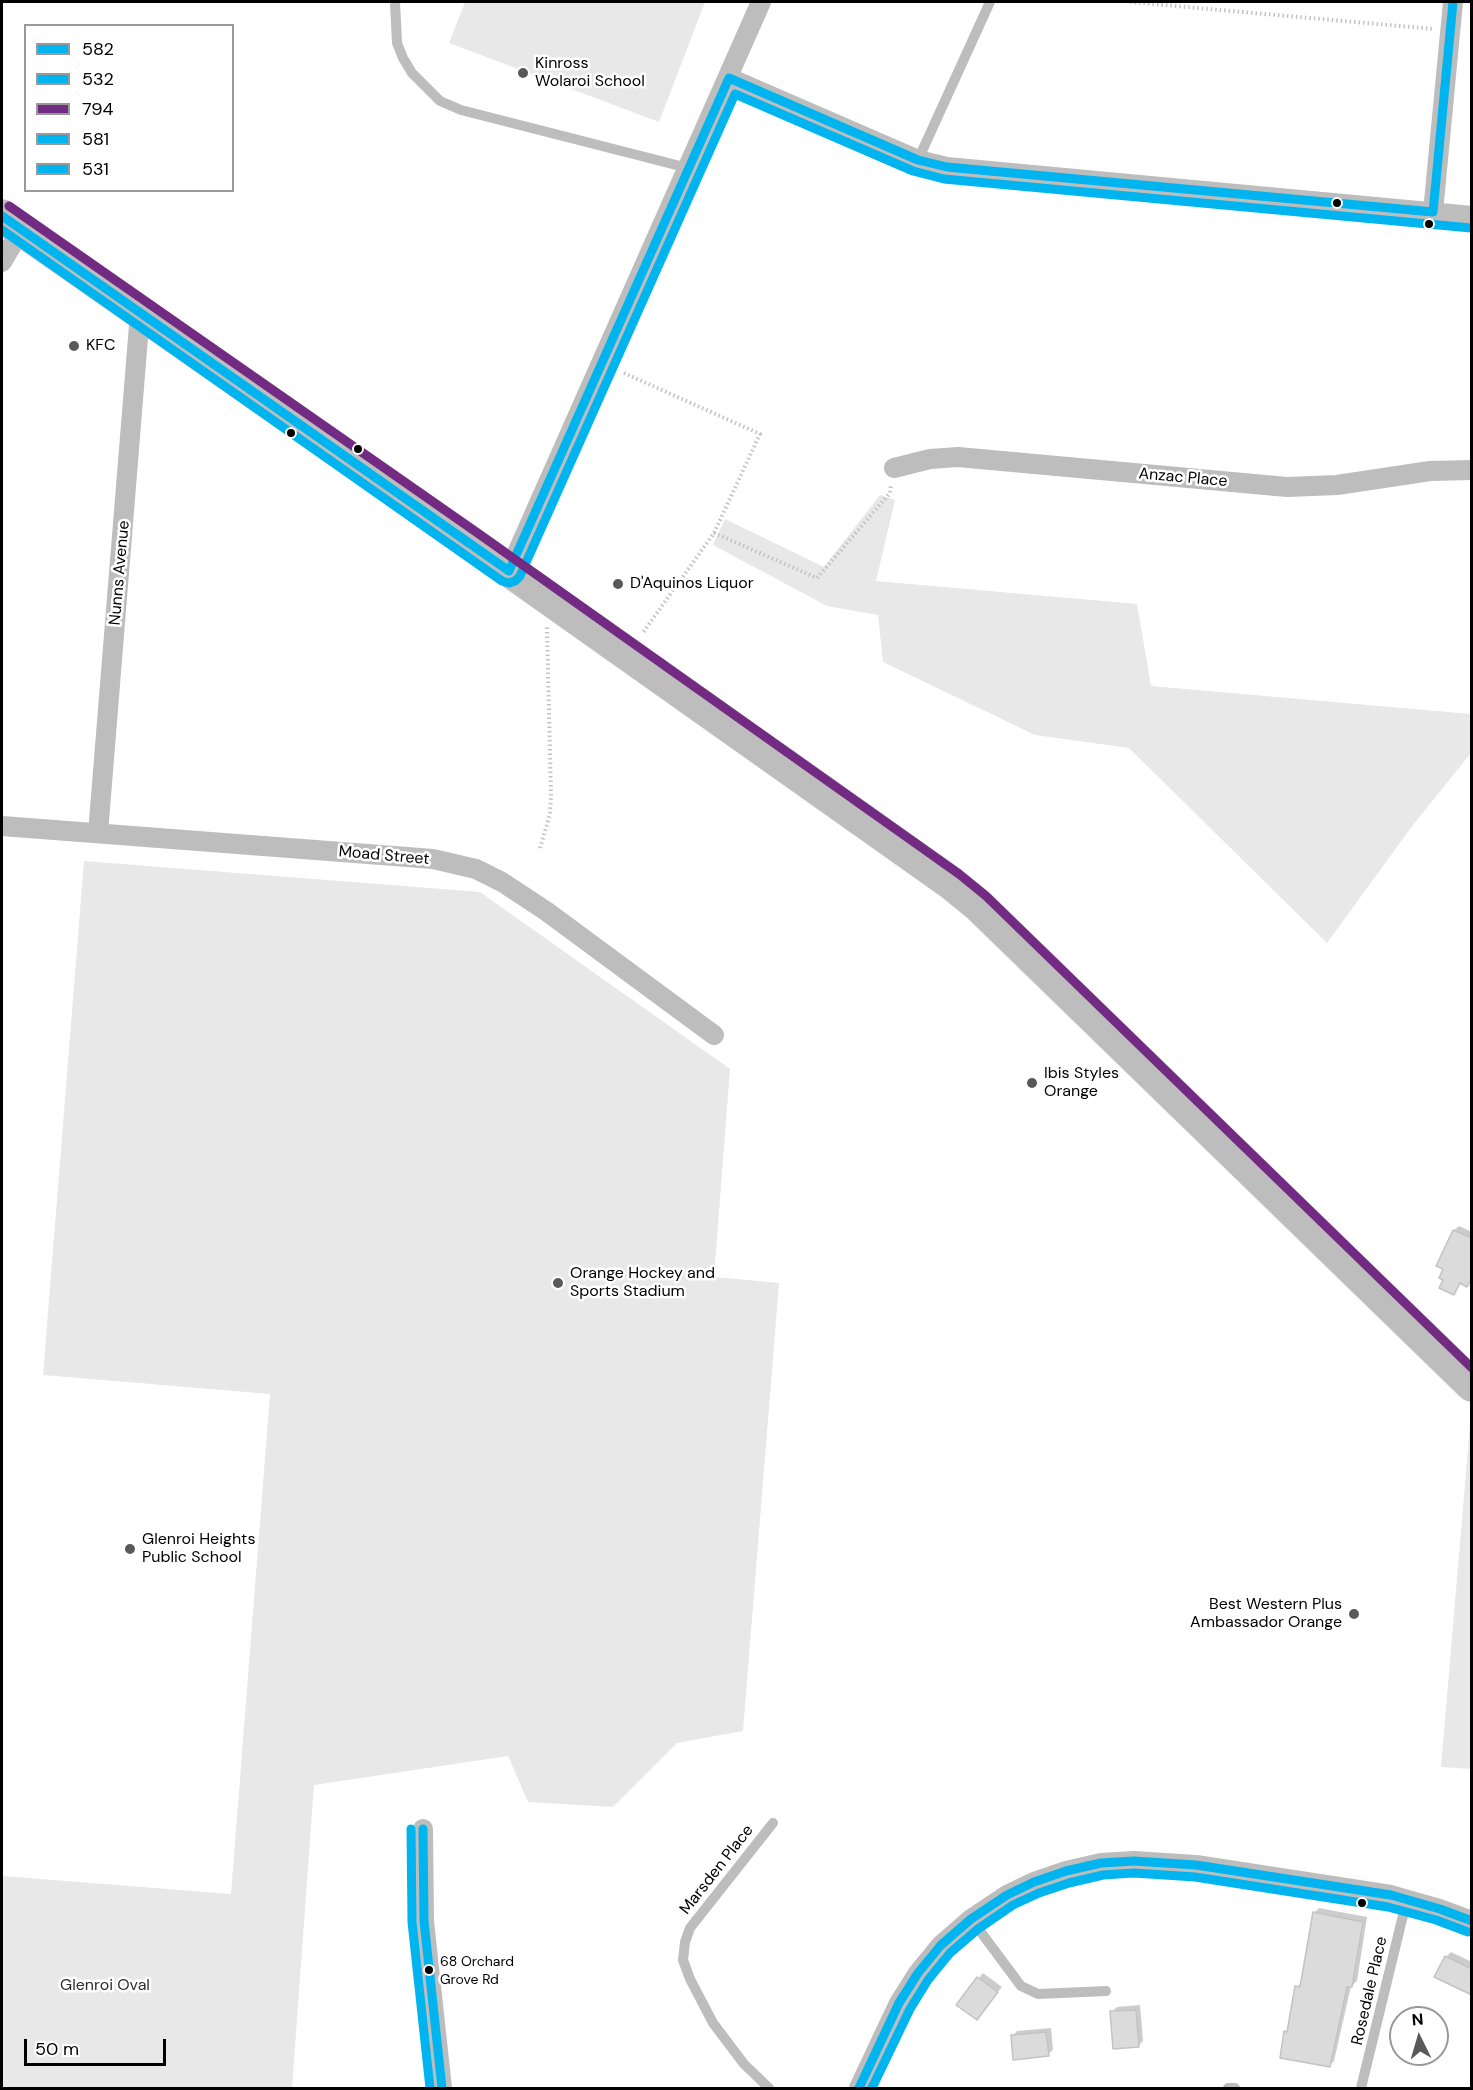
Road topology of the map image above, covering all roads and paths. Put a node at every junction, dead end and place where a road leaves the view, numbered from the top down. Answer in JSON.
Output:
{"nodes":[{"id":1,"x":395,"y":2,"type":"edge"},
{"id":2,"x":761,"y":2,"type":"edge"},
{"id":3,"x":990,"y":2,"type":"edge"},
{"id":4,"x":1130,"y":2,"type":"edge"},
{"id":5,"x":1452,"y":2,"type":"edge"},
{"id":6,"x":1450,"y":30,"type":"junction"},
{"id":7,"x":729,"y":78,"type":"junction"},
{"id":8,"x":918,"y":160,"type":"junction"},
{"id":9,"x":688,"y":168,"type":"junction"},
{"id":10,"x":1433,"y":212,"type":"junction"},
{"id":11,"x":1472,"y":216,"type":"edge"},
{"id":12,"x":11,"y":223,"type":"edge"},
{"id":13,"x":2,"y":262,"type":"edge"},
{"id":14,"x":140,"y":313,"type":"junction"},
{"id":15,"x":624,"y":373,"type":"dead end"},
{"id":16,"x":894,"y":468,"type":"joint"},
{"id":17,"x":1472,"y":470,"type":"edge"},
{"id":18,"x":714,"y":532,"type":"junction"},
{"id":19,"x":509,"y":571,"type":"junction"},
{"id":20,"x":558,"y":605,"type":"junction"},
{"id":21,"x":642,"y":633,"type":"dead end"},
{"id":22,"x":2,"y":826,"type":"edge"},
{"id":23,"x":98,"y":833,"type":"junction"},
{"id":24,"x":540,"y":848,"type":"dead end"},
{"id":25,"x":714,"y":1035,"type":"dead end"},
{"id":26,"x":1472,"y":1385,"type":"edge"},
{"id":27,"x":773,"y":1823,"type":"dead end"},
{"id":28,"x":423,"y":1829,"type":"dead end"},
{"id":29,"x":1407,"y":1899,"type":"junction"},
{"id":30,"x":971,"y":1918,"type":"junction"},
{"id":31,"x":1472,"y":1921,"type":"edge"},
{"id":32,"x":1106,"y":1991,"type":"dead end"},
{"id":33,"x":442,"y":2088,"type":"edge"},
{"id":34,"x":769,"y":2088,"type":"edge"},
{"id":35,"x":859,"y":2088,"type":"edge"},
{"id":36,"x":1228,"y":2088,"type":"edge"},
{"id":37,"x":1236,"y":2088,"type":"edge"},
{"id":38,"x":1361,"y":2088,"type":"edge"}],
"edges":[{"from":1,"to":9,"type":"lane"},
{"from":2,"to":7,"type":"street"},
{"from":3,"to":8,"type":"lane"},
{"from":4,"to":6,"type":"path"},
{"from":5,"to":6,"type":"street"},
{"from":6,"to":10,"type":"street"},
{"from":7,"to":8,"type":"street"},
{"from":7,"to":9,"type":"street"},
{"from":8,"to":10,"type":"street"},
{"from":9,"to":19,"type":"street"},
{"from":10,"to":11,"type":"street"},
{"from":12,"to":13,"type":"street"},
{"from":12,"to":14,"type":"highway"},
{"from":14,"to":19,"type":"highway"},
{"from":14,"to":23,"type":"street","name":"Nunns Avenue"},
{"from":15,"to":18,"type":"path"},
{"from":16,"to":17,"type":"street","name":"Anzac Place"},
{"from":16,"to":18,"type":"path"},
{"from":18,"to":21,"type":"path"},
{"from":19,"to":20,"type":"highway"},
{"from":20,"to":24,"type":"path"},
{"from":20,"to":26,"type":"highway"},
{"from":22,"to":23,"type":"street","name":"Moad Street"},
{"from":23,"to":25,"type":"street","name":"Moad Street"},
{"from":27,"to":34,"type":"lane","name":"Marsden Place"},
{"from":28,"to":33,"type":"street"},
{"from":29,"to":30,"type":"street"},
{"from":29,"to":31,"type":"street"},
{"from":29,"to":38,"type":"lane","name":"Rosedale Place"},
{"from":30,"to":32,"type":"lane"},
{"from":30,"to":35,"type":"street"},
{"from":36,"to":37,"type":"lane"}]}
